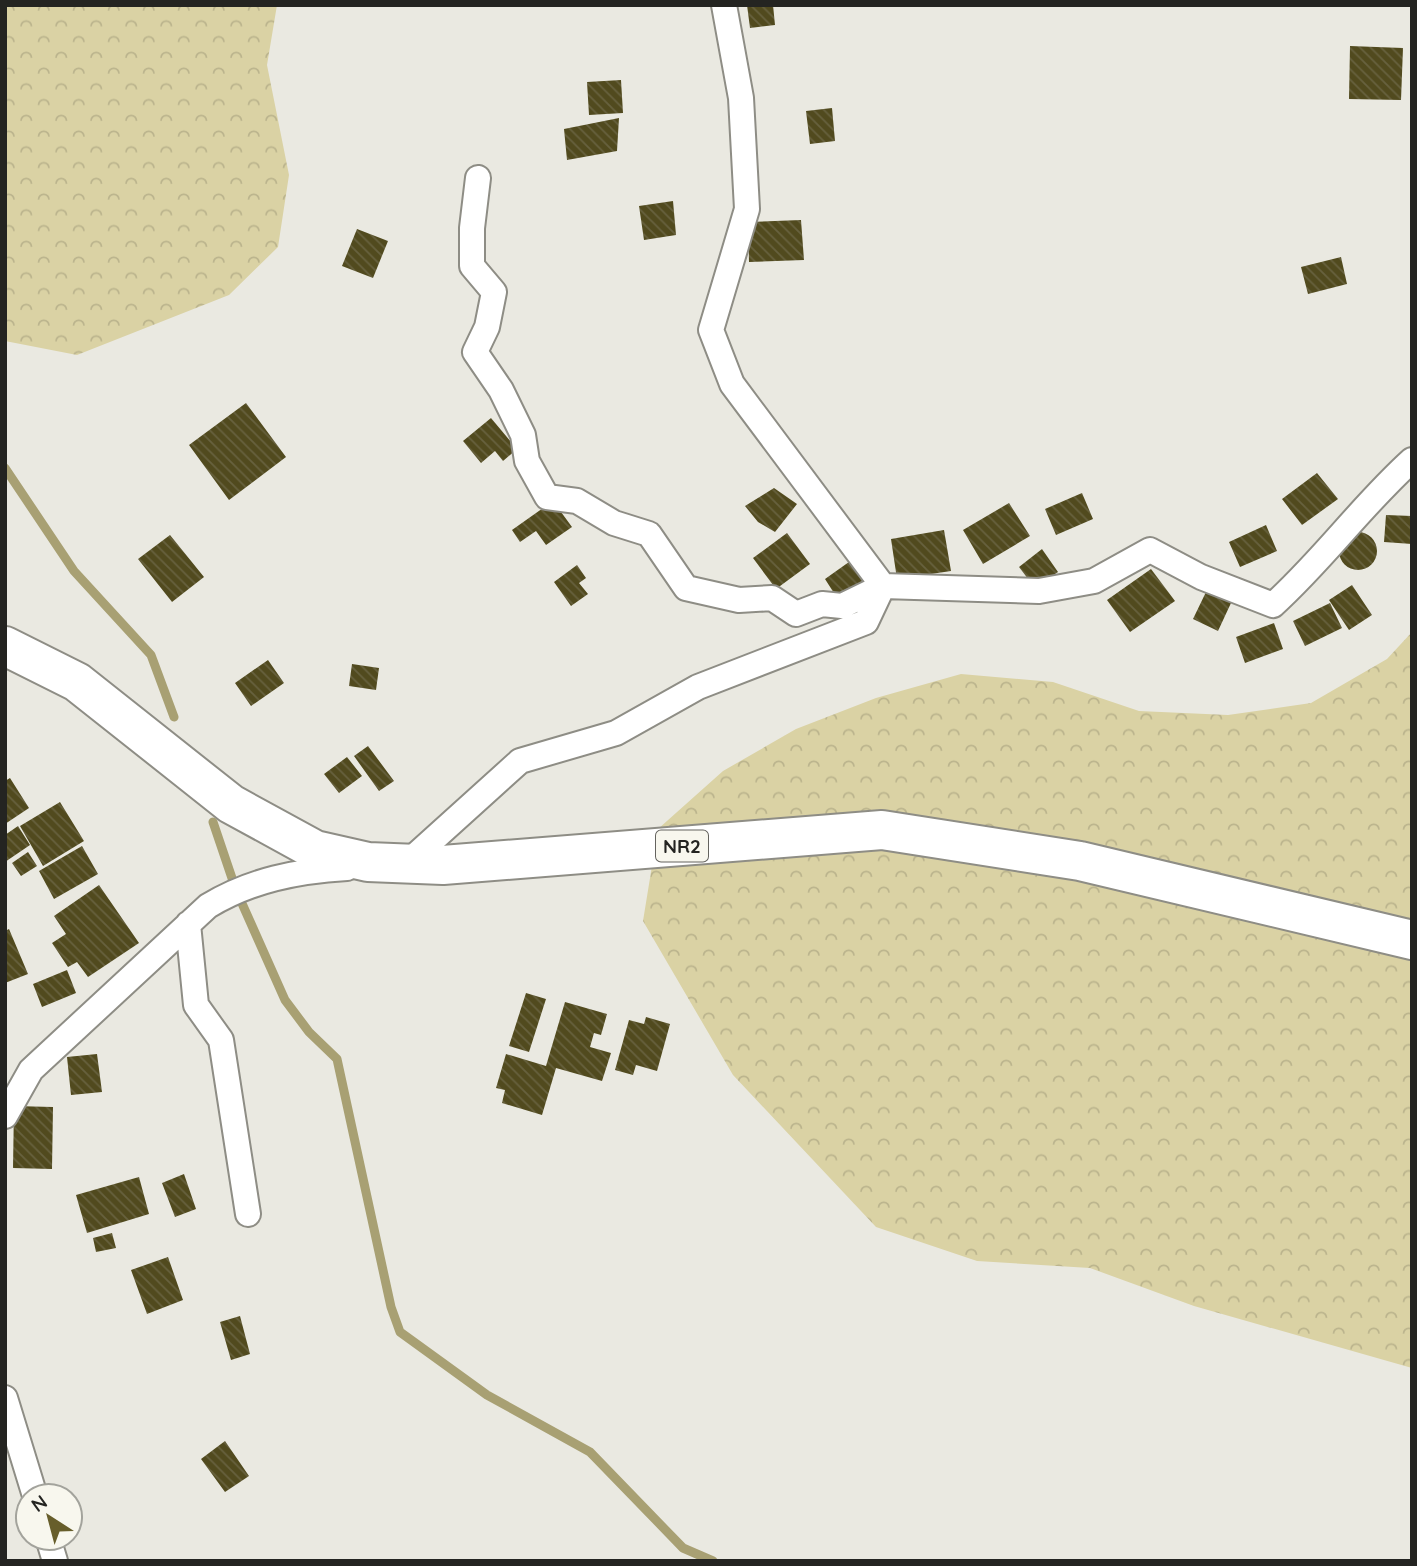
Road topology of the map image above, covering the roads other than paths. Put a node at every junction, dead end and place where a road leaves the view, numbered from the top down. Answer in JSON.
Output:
{"nodes":[{"id":1,"x":724,"y":5,"type":"edge"},
{"id":2,"x":478,"y":178,"type":"dead end"},
{"id":3,"x":1412,"y":460,"type":"edge"},
{"id":4,"x":883,"y":586,"type":"junction"},
{"id":5,"x":5,"y":646,"type":"edge"},
{"id":6,"x":406,"y":864,"type":"junction"},
{"id":7,"x":188,"y":924,"type":"junction"},
{"id":8,"x":1412,"y":940,"type":"edge"},
{"id":9,"x":5,"y":1116,"type":"edge"},
{"id":10,"x":248,"y":1214,"type":"dead end"},
{"id":11,"x":5,"y":1398,"type":"edge"},
{"id":12,"x":31,"y":1482,"type":"edge"}],
"edges":[{"from":1,"to":4,"type":"street"},
{"from":2,"to":4,"type":"street"},
{"from":3,"to":4,"type":"street"},
{"from":4,"to":6,"type":"street"},
{"from":5,"to":6,"type":"highway","number":"NR2"},
{"from":6,"to":7,"type":"street"},
{"from":6,"to":8,"type":"highway","number":"NR2"},
{"from":7,"to":9,"type":"street"},
{"from":7,"to":10,"type":"street"},
{"from":11,"to":12,"type":"street"}]}
